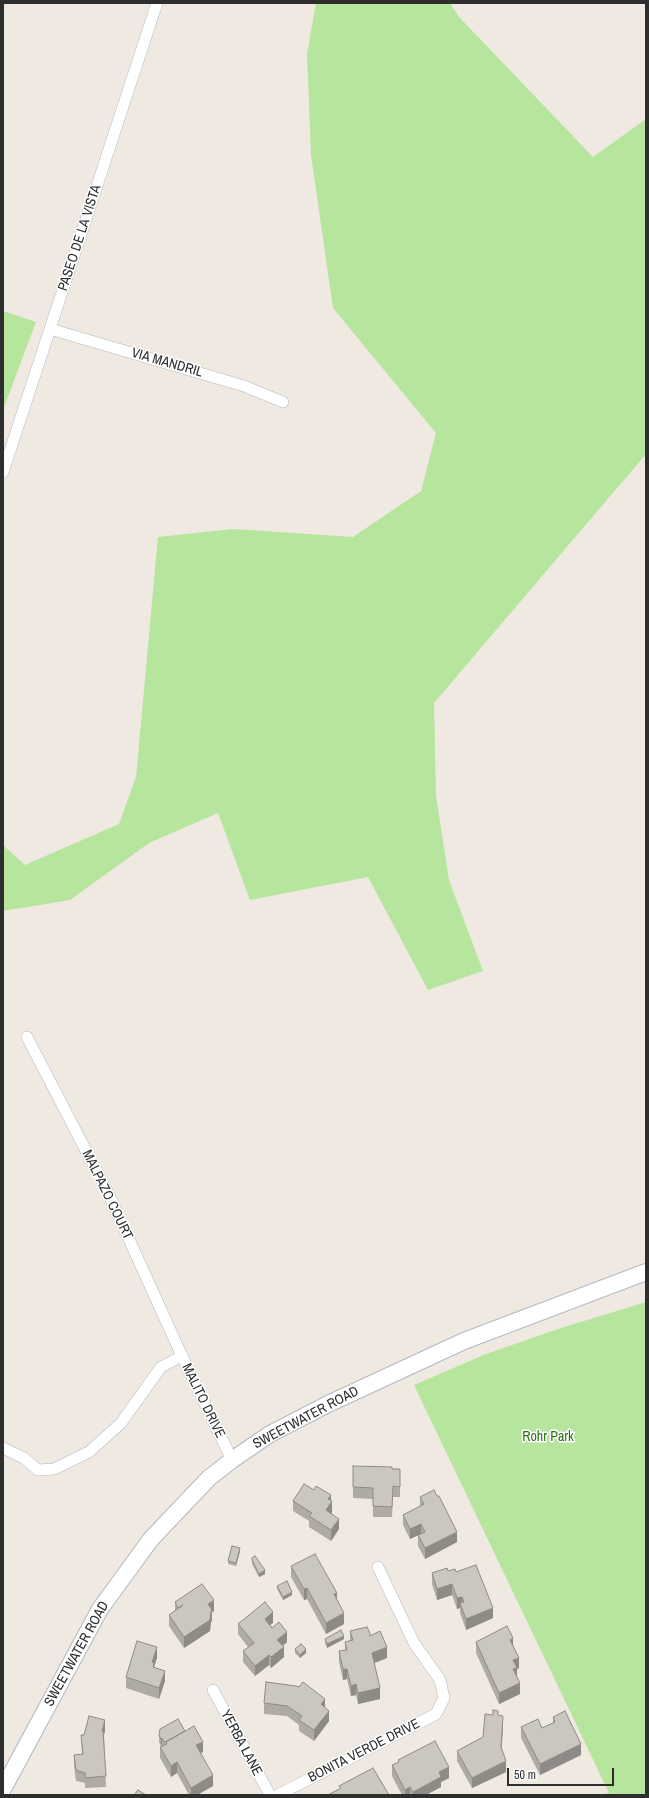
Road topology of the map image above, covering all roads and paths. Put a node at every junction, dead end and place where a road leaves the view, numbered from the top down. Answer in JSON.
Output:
{"nodes":[{"id":1,"x":157,"y":3,"type":"edge"},
{"id":2,"x":50,"y":329,"type":"junction"},
{"id":3,"x":283,"y":402,"type":"dead end"},
{"id":4,"x":3,"y":472,"type":"edge"},
{"id":5,"x":27,"y":1037,"type":"dead end"},
{"id":6,"x":646,"y":1272,"type":"edge"},
{"id":7,"x":182,"y":1356,"type":"junction"},
{"id":8,"x":3,"y":1448,"type":"edge"},
{"id":9,"x":232,"y":1460,"type":"junction"},
{"id":10,"x":378,"y":1568,"type":"dead end"},
{"id":11,"x":213,"y":1690,"type":"dead end"},
{"id":12,"x":3,"y":1789,"type":"edge"},
{"id":13,"x":270,"y":1795,"type":"edge"},
{"id":14,"x":278,"y":1795,"type":"edge"}],
"edges":[{"from":1,"to":2,"type":"street","name":"PASEO DE LA VISTA"},
{"from":2,"to":3,"type":"street","name":"VIA MANDRIL"},
{"from":2,"to":4,"type":"street","name":"PASEO DE LA VISTA"},
{"from":5,"to":7,"type":"street","name":"MALPAZO COURT"},
{"from":6,"to":9,"type":"main road","name":"SWEETWATER ROAD"},
{"from":7,"to":8,"type":"street","name":"MALITO DRIVE"},
{"from":7,"to":9,"type":"street","name":"MALITO DRIVE"},
{"from":9,"to":12,"type":"main road","name":"SWEETWATER ROAD"},
{"from":10,"to":14,"type":"street","name":"BONITA VERDE DRIVE"},
{"from":11,"to":13,"type":"street","name":"YERBA LANE"}]}
